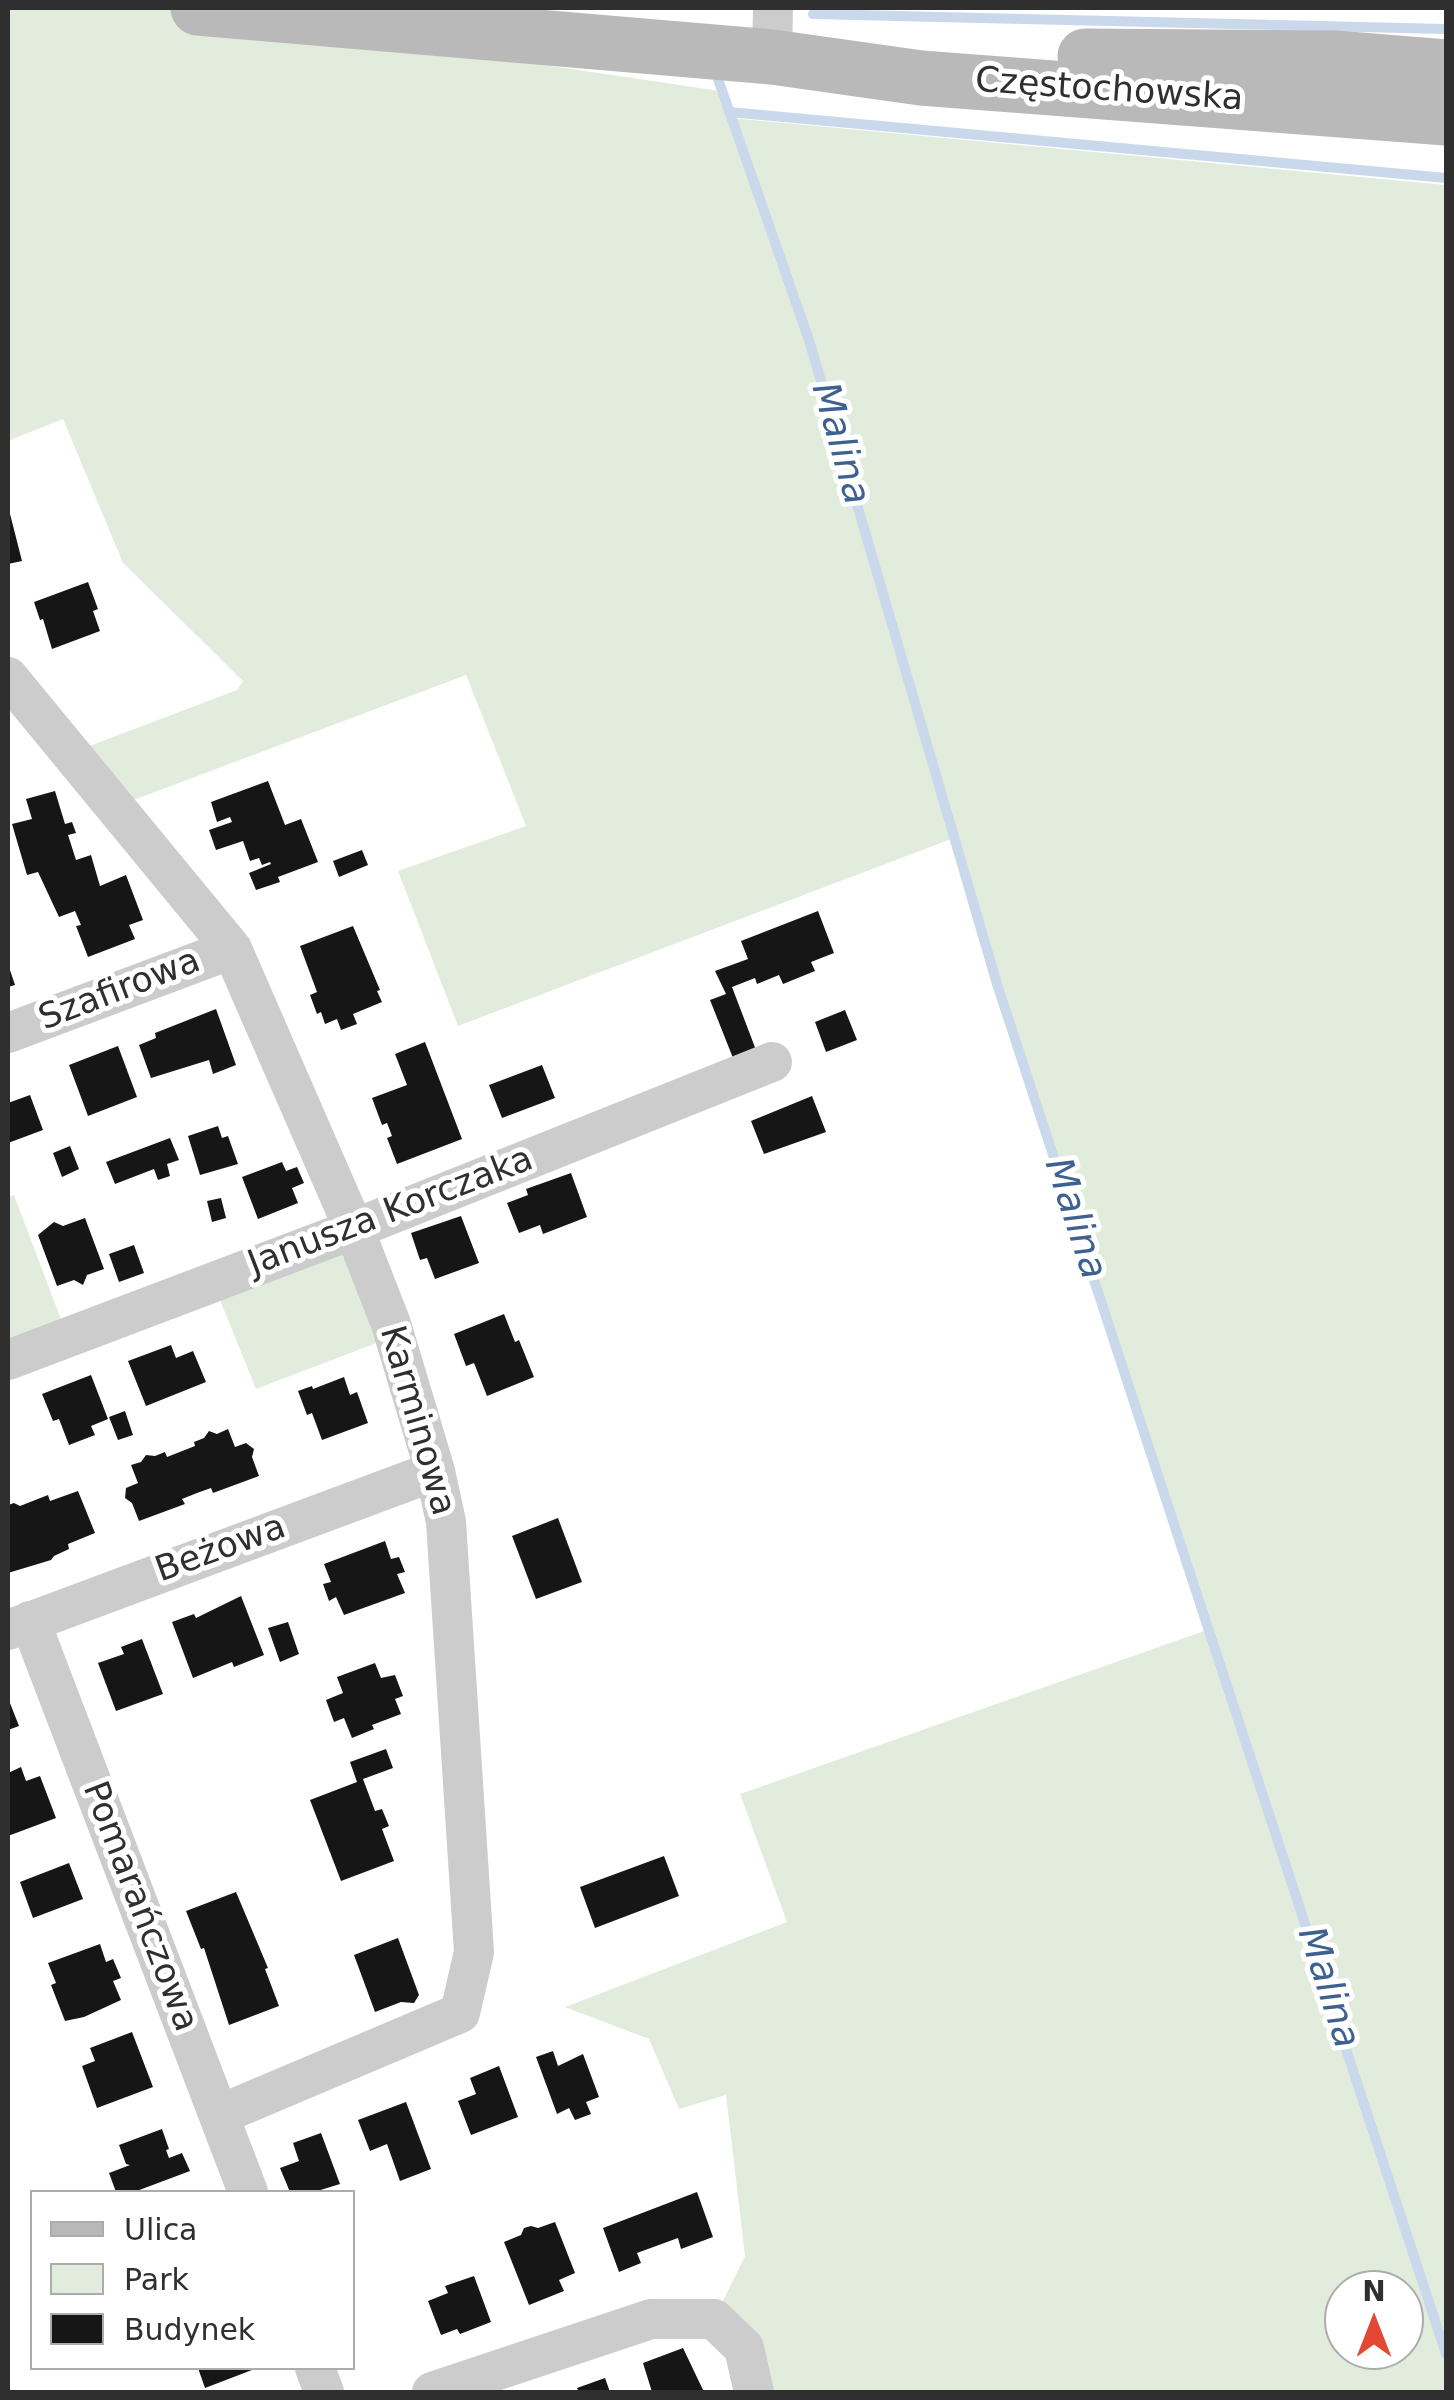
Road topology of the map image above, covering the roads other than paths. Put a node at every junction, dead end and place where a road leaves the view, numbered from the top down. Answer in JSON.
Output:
{"nodes":[{"id":1,"x":198,"y":8,"type":"edge"},
{"id":2,"x":773,"y":32,"type":"edge"},
{"id":3,"x":1446,"y":66,"type":"edge"},
{"id":4,"x":1446,"y":118,"type":"edge"},
{"id":5,"x":8,"y":677,"type":"edge"},
{"id":6,"x":232,"y":949,"type":"junction"},
{"id":7,"x":8,"y":1033,"type":"edge"},
{"id":8,"x":772,"y":1062,"type":"dead end"},
{"id":9,"x":354,"y":1229,"type":"junction"},
{"id":10,"x":8,"y":1360,"type":"edge"},
{"id":11,"x":435,"y":1471,"type":"junction"},
{"id":12,"x":19,"y":1625,"type":"edge"},
{"id":13,"x":219,"y":2115,"type":"junction"},
{"id":14,"x":247,"y":2190,"type":"edge"},
{"id":15,"x":432,"y":2392,"type":"edge"},
{"id":16,"x":754,"y":2392,"type":"edge"}],
"edges":[{"from":1,"to":2,"type":"main road","name":"Częstochowska"},
{"from":2,"to":3,"type":"main road","name":"Częstochowska"},
{"from":2,"to":4,"type":"main road","name":"Częstochowska"},
{"from":5,"to":6,"type":"street","name":"Karminowa"},
{"from":6,"to":7,"type":"street","name":"Szafirowa"},
{"from":6,"to":9,"type":"street","name":"Karminowa"},
{"from":8,"to":9,"type":"street","name":"Janusza Korczaka"},
{"from":9,"to":10,"type":"street","name":"Janusza Korczaka"},
{"from":9,"to":11,"type":"street","name":"Karminowa"},
{"from":11,"to":12,"type":"street","name":"Beżowa"},
{"from":11,"to":13,"type":"street","name":"Karminowa"},
{"from":12,"to":13,"type":"street","name":"Pomarańczowa"},
{"from":13,"to":14,"type":"street","name":"Pomarańczowa"},
{"from":15,"to":16,"type":"street"}]}
